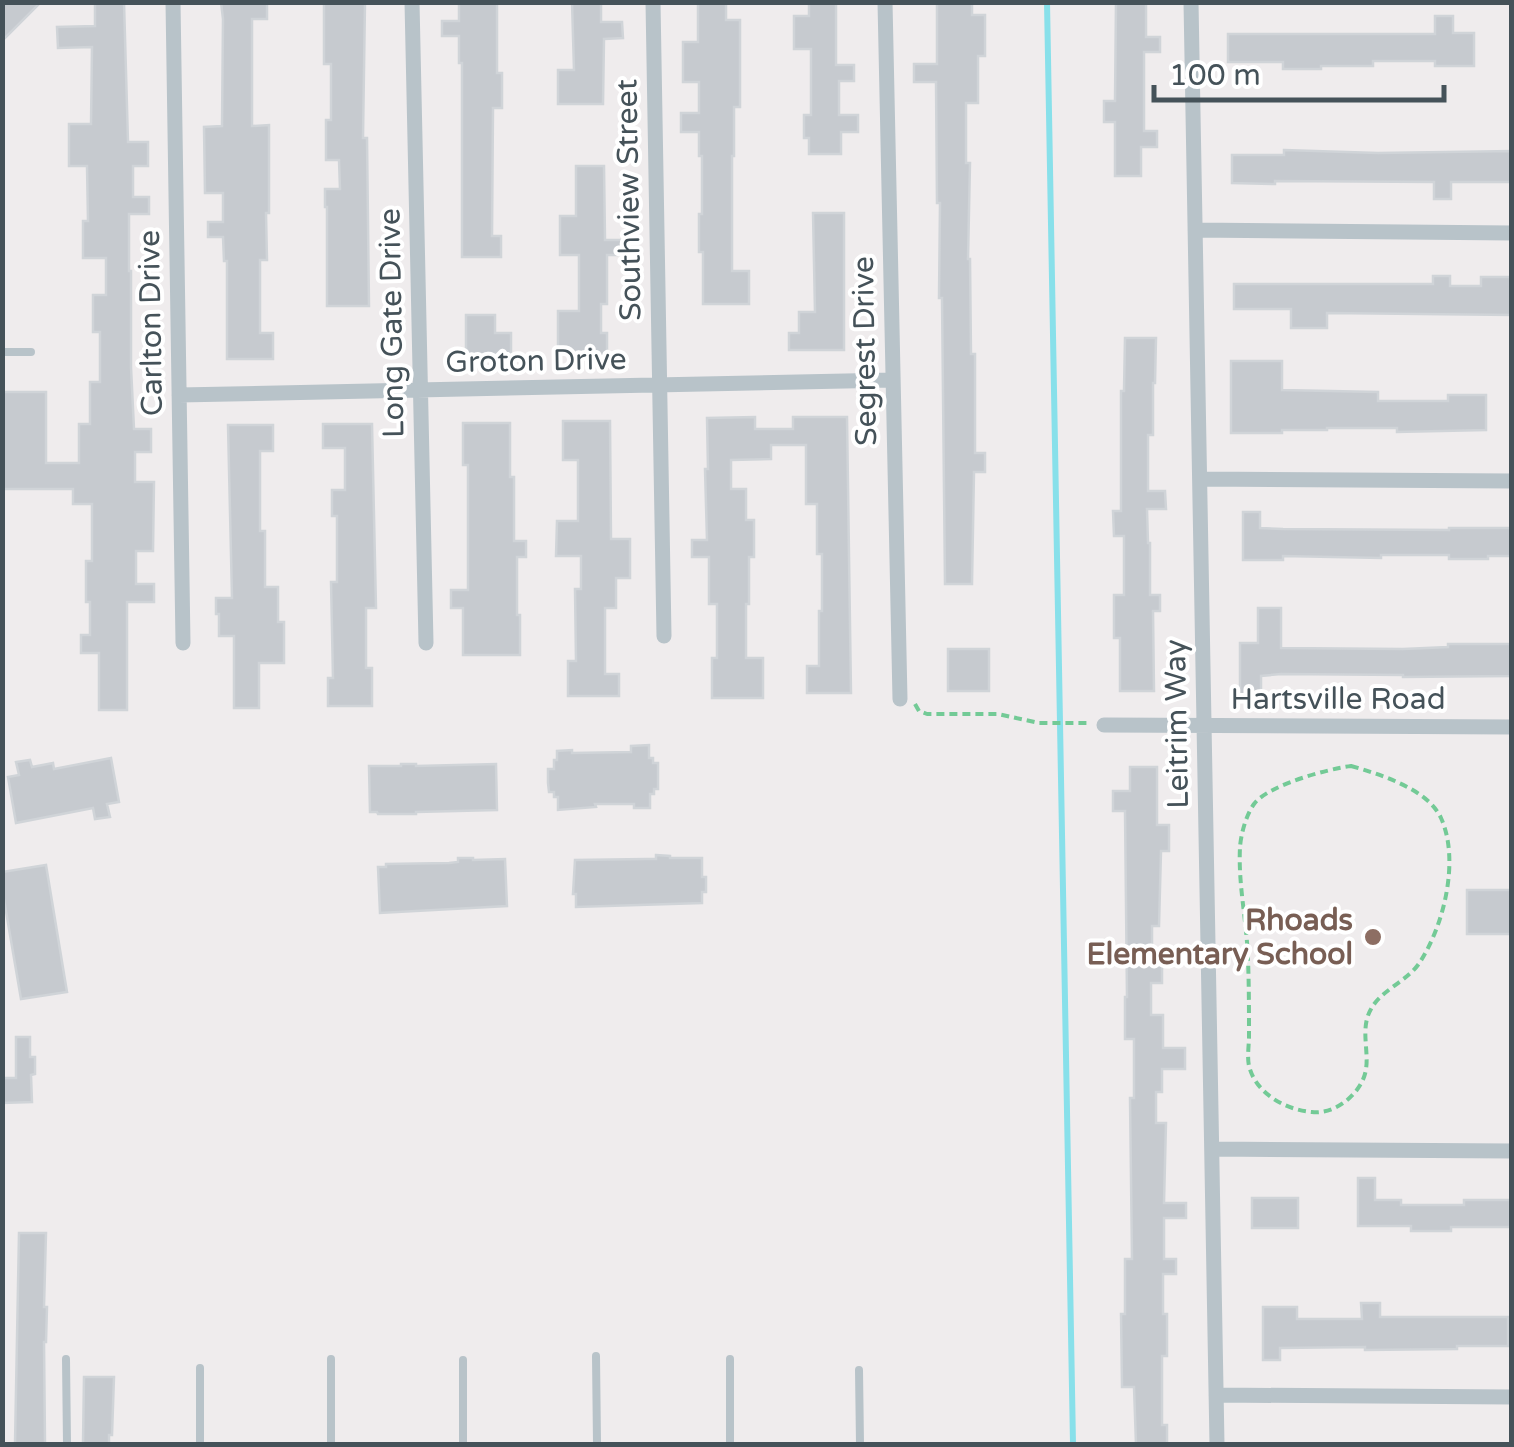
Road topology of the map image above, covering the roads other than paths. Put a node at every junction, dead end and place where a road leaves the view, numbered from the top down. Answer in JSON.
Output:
{"nodes":[{"id":1,"x":173,"y":2,"type":"edge"},
{"id":2,"x":412,"y":2,"type":"edge"},
{"id":3,"x":652,"y":2,"type":"edge"},
{"id":4,"x":884,"y":2,"type":"edge"},
{"id":5,"x":1191,"y":2,"type":"edge"},
{"id":6,"x":1196,"y":230,"type":"junction"},
{"id":7,"x":1512,"y":233,"type":"edge"},
{"id":8,"x":2,"y":352,"type":"edge"},
{"id":9,"x":31,"y":352,"type":"dead end"},
{"id":10,"x":893,"y":380,"type":"junction"},
{"id":11,"x":660,"y":386,"type":"junction"},
{"id":12,"x":421,"y":391,"type":"junction"},
{"id":13,"x":179,"y":395,"type":"junction"},
{"id":14,"x":1200,"y":480,"type":"junction"},
{"id":15,"x":1512,"y":481,"type":"edge"},
{"id":16,"x":664,"y":636,"type":"dead end"},
{"id":17,"x":183,"y":643,"type":"dead end"},
{"id":18,"x":426,"y":643,"type":"dead end"},
{"id":19,"x":900,"y":699,"type":"road end"},
{"id":20,"x":1104,"y":724,"type":"dead end"},
{"id":21,"x":1204,"y":726,"type":"junction"},
{"id":22,"x":1512,"y":728,"type":"edge"},
{"id":23,"x":1212,"y":1150,"type":"junction"},
{"id":24,"x":1512,"y":1152,"type":"edge"},
{"id":25,"x":596,"y":1356,"type":"dead end"},
{"id":26,"x":66,"y":1359,"type":"dead end"},
{"id":27,"x":331,"y":1359,"type":"dead end"},
{"id":28,"x":730,"y":1359,"type":"dead end"},
{"id":29,"x":463,"y":1360,"type":"dead end"},
{"id":30,"x":200,"y":1368,"type":"dead end"},
{"id":31,"x":859,"y":1370,"type":"dead end"},
{"id":32,"x":1216,"y":1395,"type":"junction"},
{"id":33,"x":1512,"y":1397,"type":"edge"},
{"id":34,"x":67,"y":1444,"type":"edge"},
{"id":35,"x":200,"y":1444,"type":"edge"},
{"id":36,"x":331,"y":1444,"type":"edge"},
{"id":37,"x":463,"y":1444,"type":"edge"},
{"id":38,"x":597,"y":1444,"type":"edge"},
{"id":39,"x":730,"y":1444,"type":"edge"},
{"id":40,"x":860,"y":1444,"type":"edge"},
{"id":41,"x":1217,"y":1444,"type":"edge"}],
"edges":[{"from":1,"to":13,"type":"street","name":"Carlton Drive"},
{"from":2,"to":12,"type":"street","name":"Long Gate Drive"},
{"from":3,"to":11,"type":"street","name":"Southview Street"},
{"from":4,"to":10,"type":"street","name":"Segrest Drive"},
{"from":5,"to":6,"type":"street","name":"Leitrim Way"},
{"from":6,"to":7,"type":"street"},
{"from":6,"to":14,"type":"street","name":"Leitrim Way"},
{"from":8,"to":9,"type":"lane"},
{"from":10,"to":11,"type":"street","name":"Groton Drive"},
{"from":10,"to":19,"type":"street","name":"Segrest Drive"},
{"from":11,"to":12,"type":"street","name":"Groton Drive"},
{"from":11,"to":16,"type":"street","name":"Southview Street"},
{"from":12,"to":13,"type":"street","name":"Groton Drive"},
{"from":12,"to":18,"type":"street","name":"Long Gate Drive"},
{"from":13,"to":17,"type":"street","name":"Carlton Drive"},
{"from":14,"to":15,"type":"street"},
{"from":14,"to":21,"type":"street","name":"Leitrim Way"},
{"from":20,"to":21,"type":"street","name":"Hartsville Road"},
{"from":21,"to":22,"type":"street","name":"Hartsville Road"},
{"from":21,"to":23,"type":"street","name":"Leitrim Way"},
{"from":23,"to":24,"type":"street"},
{"from":23,"to":32,"type":"street","name":"Leitrim Way"},
{"from":25,"to":38,"type":"lane"},
{"from":26,"to":34,"type":"lane"},
{"from":27,"to":36,"type":"lane"},
{"from":28,"to":39,"type":"lane"},
{"from":29,"to":37,"type":"lane"},
{"from":30,"to":35,"type":"lane"},
{"from":31,"to":40,"type":"lane"},
{"from":32,"to":33,"type":"street"},
{"from":32,"to":41,"type":"street","name":"Leitrim Way"}]}
